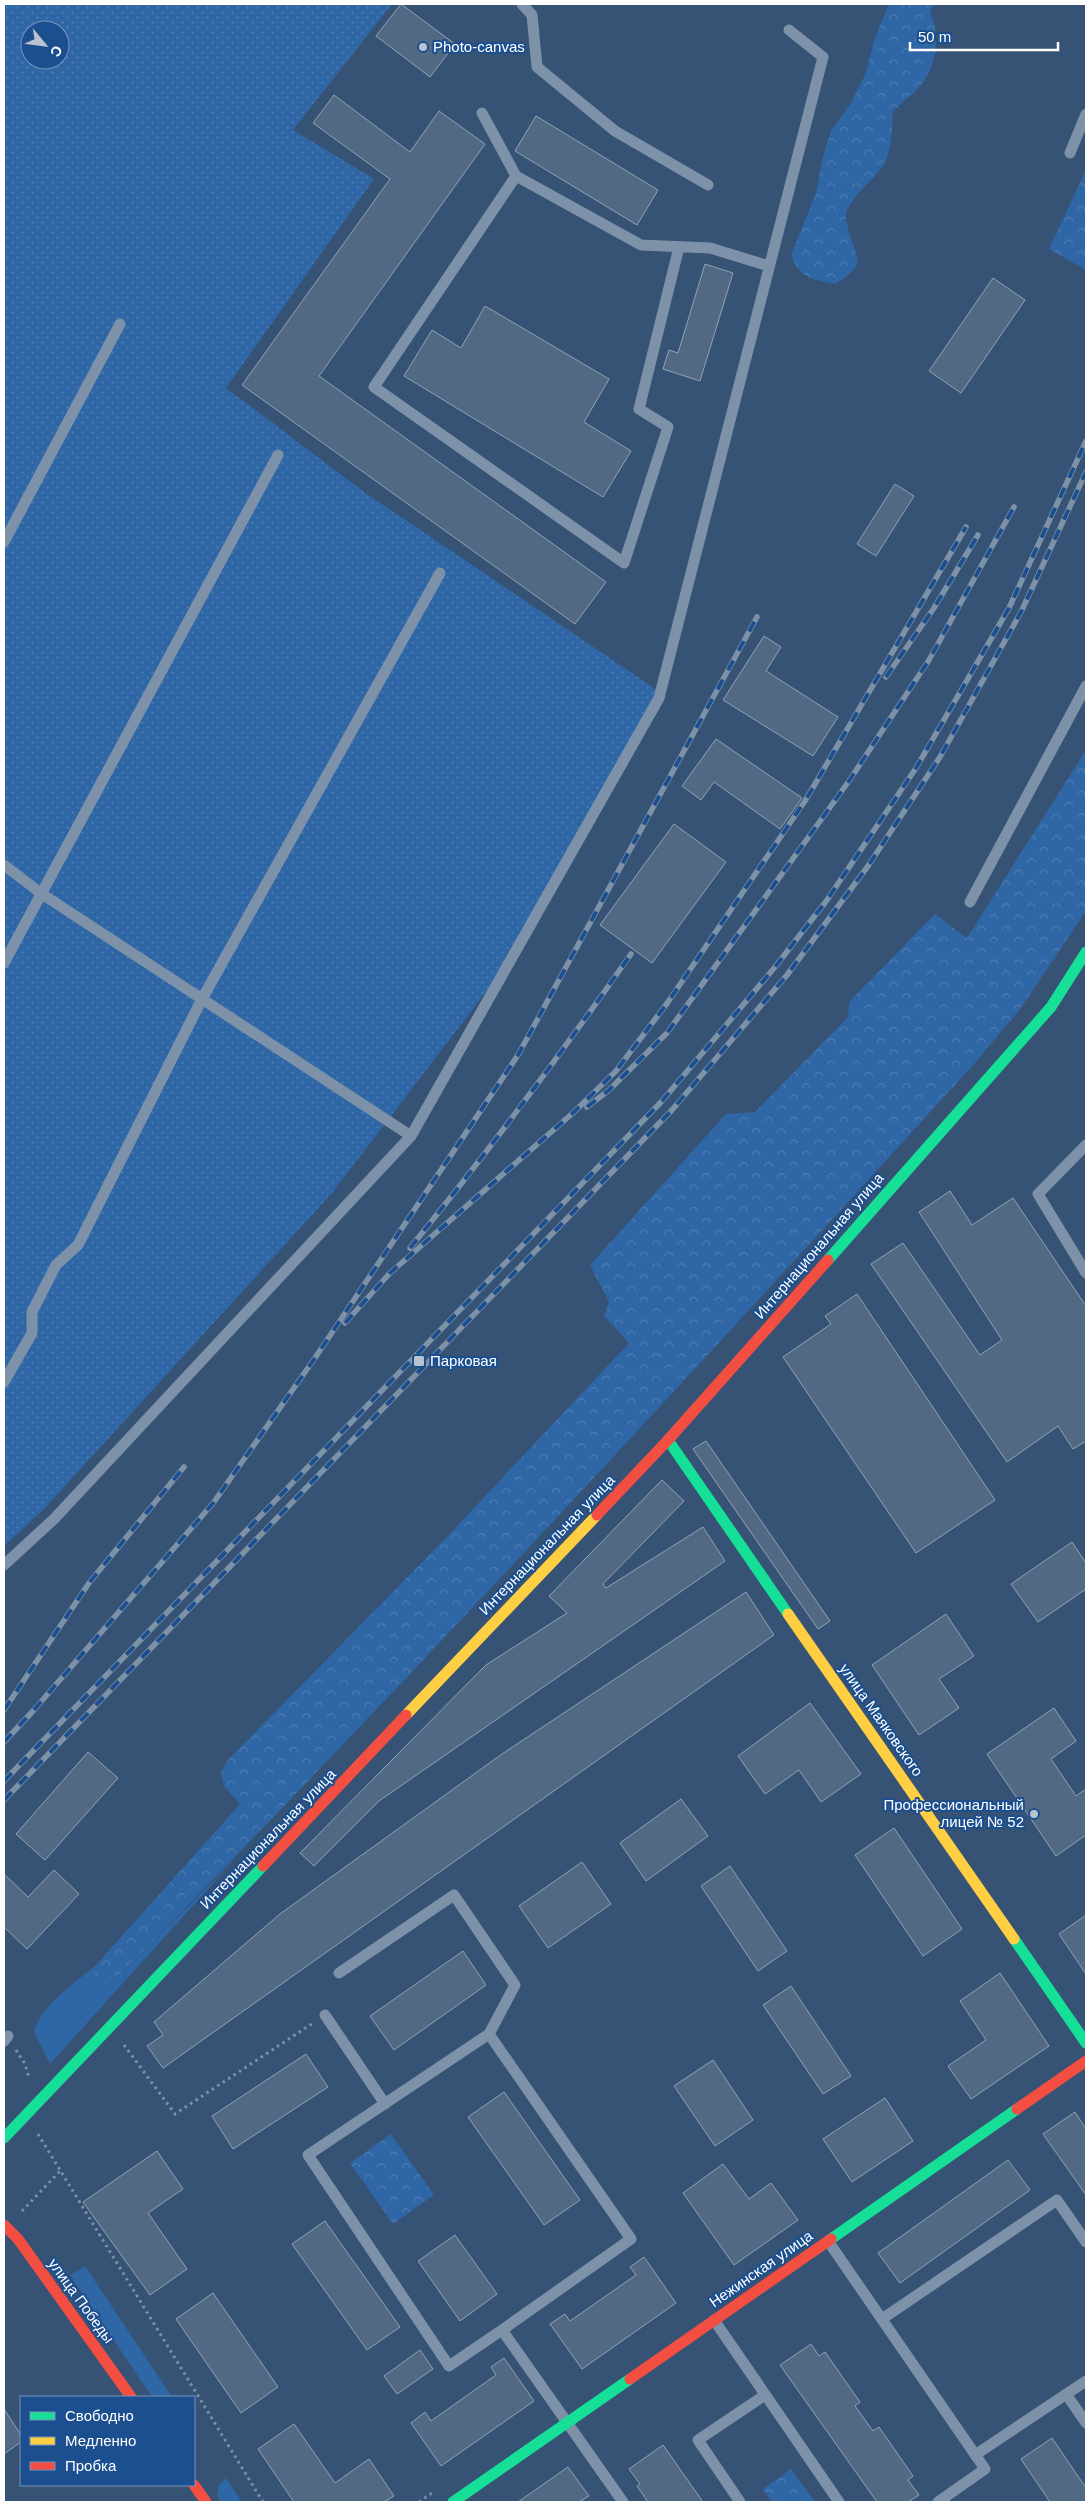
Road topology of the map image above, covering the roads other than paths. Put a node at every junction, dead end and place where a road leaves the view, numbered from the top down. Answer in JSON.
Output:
{"nodes":[{"id":1,"x":522,"y":4,"type":"edge"},
{"id":2,"x":789,"y":30,"type":"dead end"},
{"id":3,"x":482,"y":113,"type":"dead end"},
{"id":4,"x":1086,"y":114,"type":"edge"},
{"id":5,"x":1070,"y":153,"type":"dead end"},
{"id":6,"x":516,"y":176,"type":"junction"},
{"id":7,"x":708,"y":185,"type":"dead end"},
{"id":8,"x":679,"y":246,"type":"junction"},
{"id":9,"x":769,"y":266,"type":"junction"},
{"id":10,"x":120,"y":324,"type":"dead end"},
{"id":11,"x":278,"y":455,"type":"dead end"},
{"id":12,"x":4,"y":542,"type":"edge"},
{"id":13,"x":440,"y":573,"type":"dead end"},
{"id":14,"x":1086,"y":686,"type":"edge"},
{"id":15,"x":4,"y":865,"type":"edge"},
{"id":16,"x":42,"y":894,"type":"junction"},
{"id":17,"x":970,"y":902,"type":"dead end"},
{"id":18,"x":1086,"y":952,"type":"edge"},
{"id":19,"x":4,"y":963,"type":"edge"},
{"id":20,"x":202,"y":999,"type":"junction"},
{"id":21,"x":411,"y":1136,"type":"junction"},
{"id":22,"x":1086,"y":1145,"type":"edge"},
{"id":23,"x":1086,"y":1273,"type":"edge"},
{"id":24,"x":4,"y":1382,"type":"edge"},
{"id":25,"x":668,"y":1440,"type":"junction"},
{"id":26,"x":4,"y":1566,"type":"edge"},
{"id":27,"x":340,"y":1973,"type":"dead end"},
{"id":28,"x":325,"y":2015,"type":"road end"},
{"id":29,"x":489,"y":2034,"type":"junction"},
{"id":30,"x":1086,"y":2043,"type":"edge"},
{"id":31,"x":1086,"y":2060,"type":"edge"},
{"id":32,"x":385,"y":2104,"type":"junction"},
{"id":33,"x":4,"y":2138,"type":"edge"},
{"id":34,"x":5,"y":2226,"type":"edge"},
{"id":35,"x":828,"y":2241,"type":"junction"},
{"id":36,"x":1086,"y":2242,"type":"edge"},
{"id":37,"x":882,"y":2319,"type":"junction"},
{"id":38,"x":714,"y":2320,"type":"junction"},
{"id":39,"x":502,"y":2330,"type":"junction"},
{"id":40,"x":1086,"y":2381,"type":"edge"},
{"id":41,"x":1066,"y":2394,"type":"junction"},
{"id":42,"x":765,"y":2395,"type":"junction"},
{"id":43,"x":130,"y":2396,"type":"edge"},
{"id":44,"x":566,"y":2423,"type":"junction"},
{"id":45,"x":1086,"y":2423,"type":"edge"},
{"id":46,"x":975,"y":2454,"type":"junction"},
{"id":47,"x":195,"y":2486,"type":"edge"},
{"id":48,"x":206,"y":2502,"type":"edge"},
{"id":49,"x":453,"y":2502,"type":"edge"},
{"id":50,"x":623,"y":2502,"type":"edge"},
{"id":51,"x":740,"y":2502,"type":"edge"},
{"id":52,"x":839,"y":2502,"type":"edge"},
{"id":53,"x":938,"y":2502,"type":"edge"}],
"edges":[{"from":1,"to":7,"type":"lane"},
{"from":2,"to":9,"type":"lane"},
{"from":3,"to":6,"type":"lane"},
{"from":4,"to":5,"type":"lane"},
{"from":6,"to":8,"type":"lane"},
{"from":6,"to":8,"type":"lane"},
{"from":8,"to":9,"type":"lane"},
{"from":9,"to":21,"type":"lane"},
{"from":10,"to":12,"type":"lane"},
{"from":11,"to":16,"type":"lane"},
{"from":13,"to":20,"type":"lane"},
{"from":14,"to":17,"type":"lane"},
{"from":15,"to":16,"type":"lane"},
{"from":16,"to":19,"type":"lane"},
{"from":16,"to":20,"type":"lane"},
{"from":18,"to":25,"type":"street","name":"Интернациональная улица"},
{"from":20,"to":21,"type":"lane"},
{"from":20,"to":24,"type":"lane"},
{"from":21,"to":26,"type":"lane"},
{"from":22,"to":23,"type":"lane"},
{"from":25,"to":30,"type":"street","name":"улица Маяковского"},
{"from":25,"to":33,"type":"street","name":"Интернациональная улица"},
{"from":27,"to":29,"type":"lane"},
{"from":28,"to":32,"type":"lane"},
{"from":29,"to":32,"type":"lane"},
{"from":29,"to":39,"type":"lane"},
{"from":31,"to":35,"type":"street","name":"Нежинская улица"},
{"from":32,"to":39,"type":"lane"},
{"from":34,"to":43,"type":"street","name":"улица Победы"},
{"from":35,"to":37,"type":"lane"},
{"from":35,"to":38,"type":"street","name":"Нежинская улица"},
{"from":36,"to":37,"type":"lane"},
{"from":37,"to":46,"type":"lane"},
{"from":38,"to":42,"type":"lane"},
{"from":38,"to":44,"type":"street","name":"Нежинская улица"},
{"from":39,"to":44,"type":"lane"},
{"from":40,"to":41,"type":"lane"},
{"from":41,"to":45,"type":"lane"},
{"from":41,"to":46,"type":"lane"},
{"from":42,"to":51,"type":"lane"},
{"from":42,"to":52,"type":"lane"},
{"from":44,"to":49,"type":"street","name":"Нежинская улица"},
{"from":44,"to":50,"type":"lane"},
{"from":46,"to":53,"type":"lane"},
{"from":47,"to":48,"type":"street"}]}
